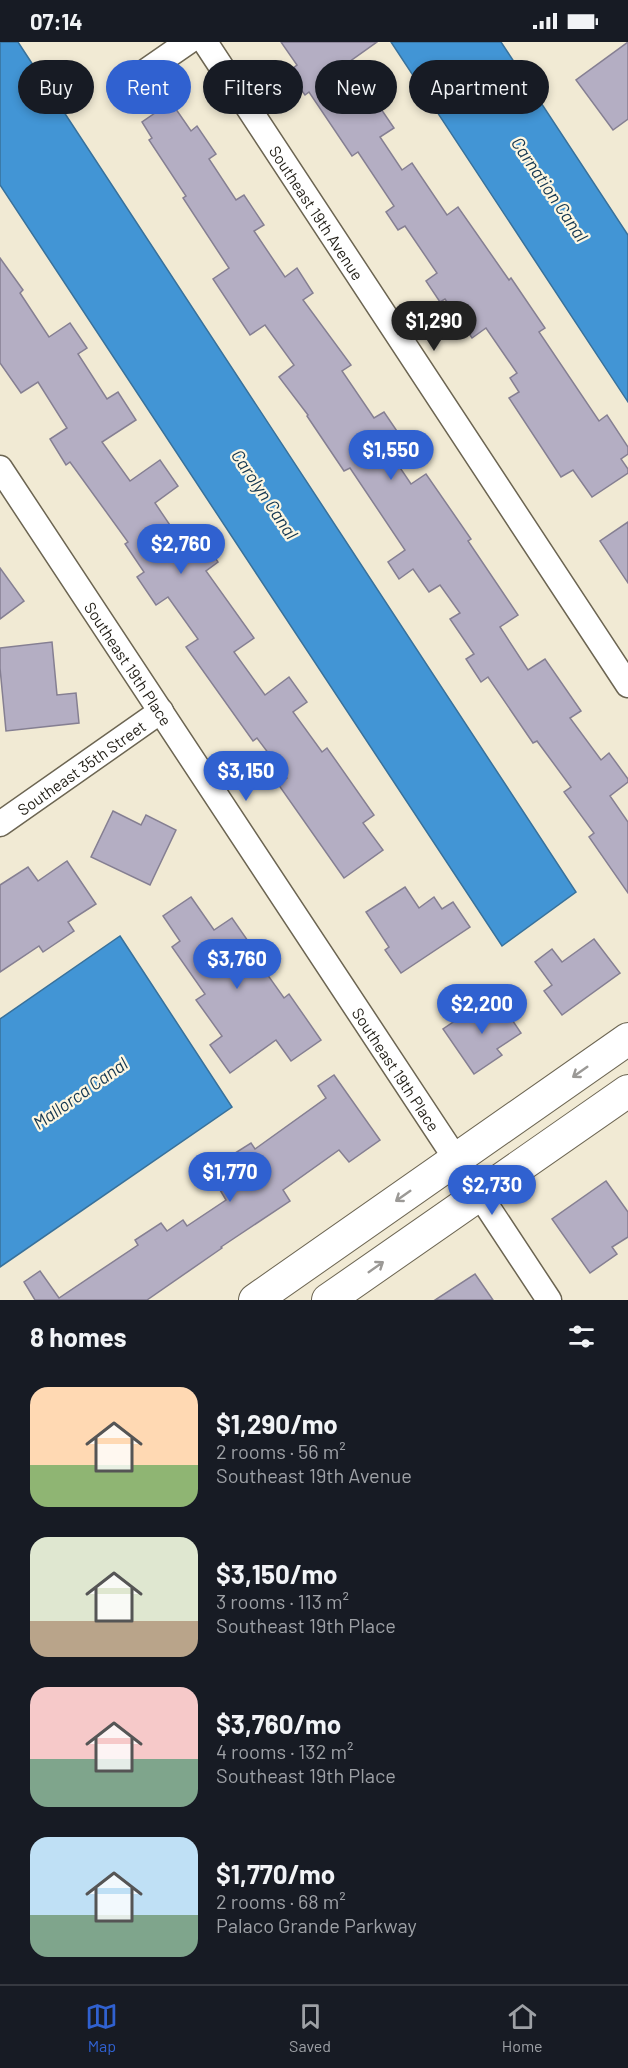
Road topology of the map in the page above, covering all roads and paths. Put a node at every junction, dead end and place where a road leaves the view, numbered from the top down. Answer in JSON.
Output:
{"nodes":[{"id":1,"x":188,"y":42,"type":"edge"},
{"id":2,"x":205,"y":42,"type":"edge"},
{"id":3,"x":162,"y":60,"type":"edge"},
{"id":4,"x":0,"y":468,"type":"edge"},
{"id":5,"x":628,"y":685,"type":"edge"},
{"id":6,"x":161,"y":711,"type":"junction"},
{"id":7,"x":0,"y":824,"type":"edge"},
{"id":8,"x":628,"y":1039,"type":"edge"},
{"id":9,"x":628,"y":1091,"type":"edge"},
{"id":10,"x":456,"y":1159,"type":"junction"},
{"id":11,"x":479,"y":1194,"type":"junction"},
{"id":12,"x":255,"y":1300,"type":"edge"},
{"id":13,"x":328,"y":1300,"type":"edge"},
{"id":14,"x":549,"y":1300,"type":"edge"}],
"edges":[{"from":1,"to":3,"type":"street"},
{"from":2,"to":5,"type":"street","name":"Southeast 19th Avenue"},
{"from":4,"to":6,"type":"street","name":"Southeast 19th Place"},
{"from":6,"to":7,"type":"street","name":"Southeast 35th Street"},
{"from":6,"to":10,"type":"street","name":"Southeast 19th Place"},
{"from":8,"to":10,"type":"street","one_way":true},
{"from":9,"to":11,"type":"street"},
{"from":10,"to":11,"type":"street","name":"Southeast 19th Place"},
{"from":10,"to":12,"type":"street","one_way":true},
{"from":13,"to":11,"type":"street","one_way":true},
{"from":11,"to":14,"type":"street"}]}
